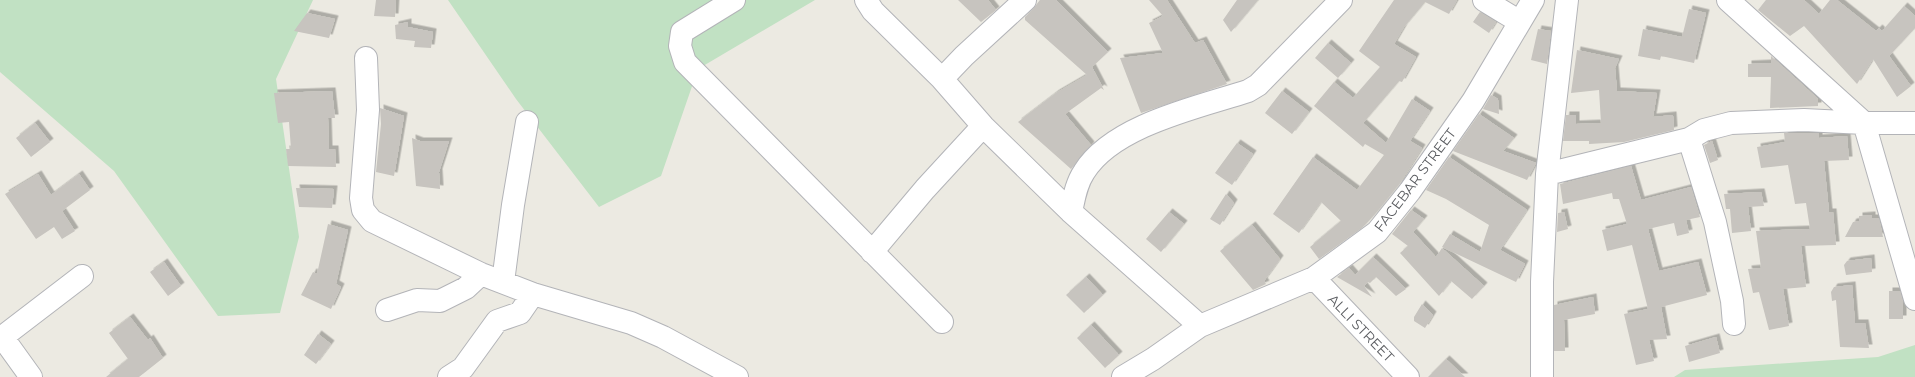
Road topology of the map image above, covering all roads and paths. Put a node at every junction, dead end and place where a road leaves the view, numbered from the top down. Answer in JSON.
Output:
{"nodes":[{"id":1,"x":734,"y":0,"type":"edge"},
{"id":2,"x":866,"y":0,"type":"edge"},
{"id":3,"x":1025,"y":0,"type":"edge"},
{"id":4,"x":1341,"y":0,"type":"edge"},
{"id":5,"x":1484,"y":0,"type":"edge"},
{"id":6,"x":1533,"y":0,"type":"edge"},
{"id":7,"x":1568,"y":0,"type":"edge"},
{"id":8,"x":1728,"y":0,"type":"edge"},
{"id":9,"x":1520,"y":22,"type":"junction"},
{"id":10,"x":366,"y":58,"type":"dead end"},
{"id":11,"x":942,"y":79,"type":"junction"},
{"id":12,"x":527,"y":122,"type":"dead end"},
{"id":13,"x":1864,"y":123,"type":"junction"},
{"id":14,"x":1915,"y":123,"type":"edge"},
{"id":15,"x":983,"y":126,"type":"junction"},
{"id":16,"x":1689,"y":139,"type":"junction"},
{"id":17,"x":1547,"y":174,"type":"junction"},
{"id":18,"x":1071,"y":212,"type":"junction"},
{"id":19,"x":872,"y":252,"type":"junction"},
{"id":20,"x":482,"y":274,"type":"junction"},
{"id":21,"x":82,"y":276,"type":"dead end"},
{"id":22,"x":1314,"y":278,"type":"junction"},
{"id":23,"x":503,"y":282,"type":"junction"},
{"id":24,"x":534,"y":294,"type":"junction"},
{"id":25,"x":1915,"y":299,"type":"edge"},
{"id":26,"x":387,"y":310,"type":"dead end"},
{"id":27,"x":942,"y":322,"type":"dead end"},
{"id":28,"x":1734,"y":324,"type":"dead end"},
{"id":29,"x":1200,"y":326,"type":"junction"},
{"id":30,"x":0,"y":338,"type":"edge"},
{"id":31,"x":31,"y":377,"type":"edge"},
{"id":32,"x":449,"y":377,"type":"edge"},
{"id":33,"x":737,"y":377,"type":"edge"},
{"id":34,"x":1123,"y":377,"type":"edge"},
{"id":35,"x":1408,"y":377,"type":"edge"},
{"id":36,"x":1542,"y":377,"type":"edge"}],
"edges":[{"from":1,"to":19,"type":"street"},
{"from":2,"to":11,"type":"street"},
{"from":3,"to":11,"type":"street"},
{"from":4,"to":18,"type":"street"},
{"from":5,"to":9,"type":"street"},
{"from":6,"to":9,"type":"street","name":"FACEBAR STREET"},
{"from":7,"to":17,"type":"street"},
{"from":8,"to":13,"type":"street"},
{"from":9,"to":22,"type":"street","name":"FACEBAR STREET"},
{"from":10,"to":20,"type":"street"},
{"from":11,"to":15,"type":"street"},
{"from":12,"to":23,"type":"street"},
{"from":13,"to":14,"type":"street"},
{"from":13,"to":16,"type":"street"},
{"from":13,"to":25,"type":"street"},
{"from":15,"to":18,"type":"street"},
{"from":15,"to":19,"type":"street"},
{"from":16,"to":17,"type":"street"},
{"from":16,"to":28,"type":"street"},
{"from":17,"to":36,"type":"street"},
{"from":18,"to":29,"type":"street"},
{"from":19,"to":27,"type":"street"},
{"from":20,"to":23,"type":"street"},
{"from":20,"to":26,"type":"street"},
{"from":21,"to":30,"type":"street"},
{"from":22,"to":29,"type":"street","name":"FACEBAR STREET"},
{"from":22,"to":35,"type":"street","name":"ALLI STREET"},
{"from":23,"to":24,"type":"street"},
{"from":24,"to":32,"type":"street"},
{"from":24,"to":33,"type":"street"},
{"from":29,"to":34,"type":"street","name":"FACEBAR STREET"},
{"from":30,"to":31,"type":"street"}]}
